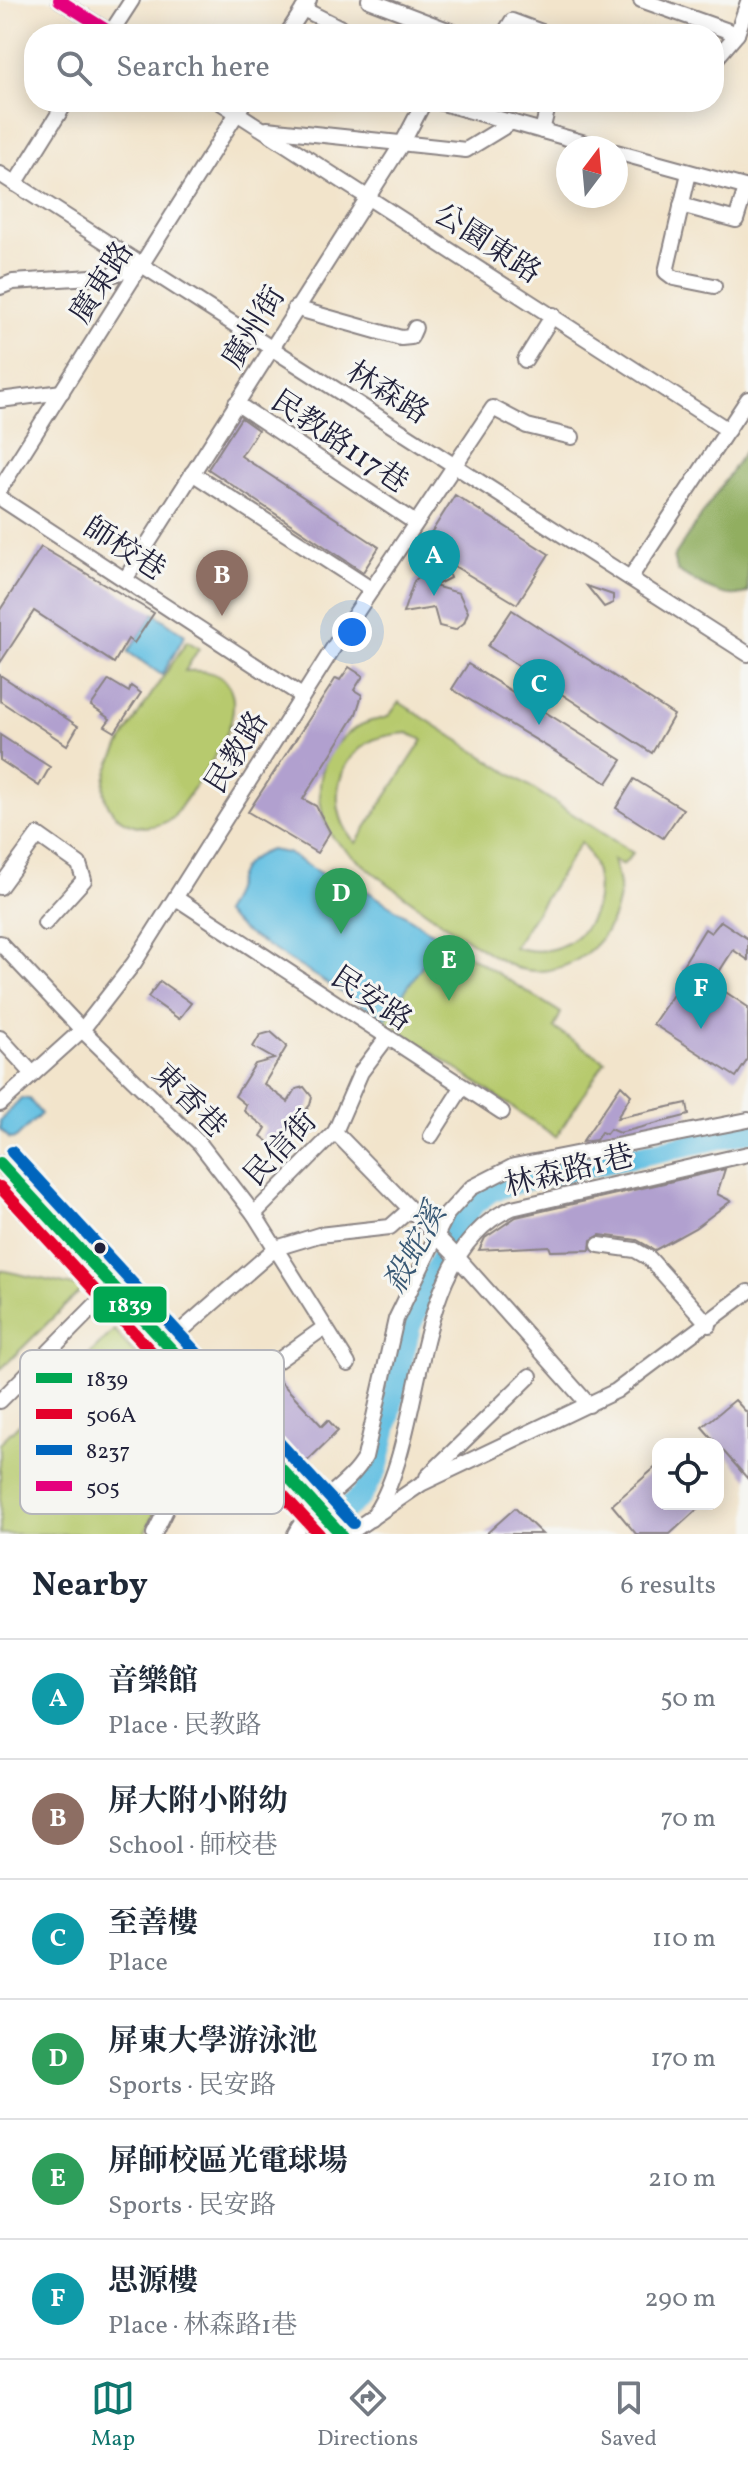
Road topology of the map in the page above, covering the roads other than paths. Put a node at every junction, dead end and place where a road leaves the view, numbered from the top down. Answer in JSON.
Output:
{"nodes":[{"id":1,"x":59,"y":0,"type":"edge"},
{"id":2,"x":132,"y":0,"type":"edge"},
{"id":3,"x":369,"y":0,"type":"edge"},
{"id":4,"x":641,"y":0,"type":"edge"},
{"id":5,"x":748,"y":2,"type":"edge"},
{"id":6,"x":306,"y":4,"type":"edge"},
{"id":7,"x":96,"y":24,"type":"edge"},
{"id":8,"x":117,"y":24,"type":"edge"},
{"id":9,"x":293,"y":24,"type":"edge"},
{"id":10,"x":337,"y":24,"type":"edge"},
{"id":11,"x":428,"y":24,"type":"edge"},
{"id":12,"x":709,"y":24,"type":"edge"},
{"id":13,"x":724,"y":29,"type":"edge"},
{"id":14,"x":737,"y":34,"type":"junction"},
{"id":15,"x":724,"y":49,"type":"edge"},
{"id":16,"x":60,"y":112,"type":"edge"},
{"id":17,"x":237,"y":112,"type":"edge"},
{"id":18,"x":245,"y":112,"type":"edge"},
{"id":19,"x":419,"y":112,"type":"edge"},
{"id":20,"x":476,"y":112,"type":"edge"},
{"id":21,"x":547,"y":112,"type":"edge"},
{"id":22,"x":512,"y":122,"type":"junction"},
{"id":23,"x":262,"y":129,"type":"junction"},
{"id":24,"x":542,"y":131,"type":"junction"},
{"id":25,"x":560,"y":136,"type":"edge"},
{"id":26,"x":403,"y":142,"type":"junction"},
{"id":27,"x":628,"y":155,"type":"edge"},
{"id":28,"x":689,"y":173,"type":"junction"},
{"id":29,"x":0,"y":174,"type":"edge"},
{"id":30,"x":15,"y":184,"type":"junction"},
{"id":31,"x":747,"y":188,"type":"edge"},
{"id":32,"x":367,"y":196,"type":"junction"},
{"id":33,"x":681,"y":205,"type":"junction"},
{"id":34,"x":143,"y":266,"type":"junction"},
{"id":35,"x":714,"y":286,"type":"dead end"},
{"id":36,"x":0,"y":287,"type":"edge"},
{"id":37,"x":295,"y":308,"type":"junction"},
{"id":38,"x":553,"y":315,"type":"junction"},
{"id":39,"x":415,"y":328,"type":"dead end"},
{"id":40,"x":270,"y":348,"type":"junction"},
{"id":41,"x":525,"y":360,"type":"dead end"},
{"id":42,"x":62,"y":392,"type":"junction"},
{"id":43,"x":748,"y":399,"type":"edge"},
{"id":44,"x":0,"y":400,"type":"edge"},
{"id":45,"x":236,"y":403,"type":"junction"},
{"id":46,"x":728,"y":430,"type":"junction"},
{"id":47,"x":572,"y":437,"type":"dead end"},
{"id":48,"x":454,"y":464,"type":"junction"},
{"id":49,"x":192,"y":473,"type":"junction"},
{"id":50,"x":0,"y":489,"type":"edge"},
{"id":51,"x":0,"y":498,"type":"edge"},
{"id":52,"x":414,"y":522,"type":"junction"},
{"id":53,"x":126,"y":578,"type":"junction"},
{"id":54,"x":630,"y":578,"type":"junction"},
{"id":55,"x":371,"y":589,"type":"junction"},
{"id":56,"x":748,"y":654,"type":"edge"},
{"id":57,"x":302,"y":696,"type":"junction"},
{"id":58,"x":0,"y":887,"type":"edge"},
{"id":59,"x":176,"y":898,"type":"junction"},
{"id":60,"x":45,"y":923,"type":"dead end"},
{"id":61,"x":0,"y":943,"type":"edge"},
{"id":62,"x":82,"y":1030,"type":"junction"},
{"id":63,"x":0,"y":1038,"type":"edge"},
{"id":64,"x":386,"y":1039,"type":"junction"},
{"id":65,"x":33,"y":1074,"type":"junction"},
{"id":66,"x":461,"y":1089,"type":"junction"},
{"id":67,"x":0,"y":1104,"type":"edge"},
{"id":68,"x":502,"y":1112,"type":"dead end"},
{"id":69,"x":748,"y":1120,"type":"edge"},
{"id":70,"x":335,"y":1132,"type":"junction"},
{"id":71,"x":431,"y":1136,"type":"dead end"},
{"id":72,"x":748,"y":1154,"type":"edge"},
{"id":73,"x":0,"y":1163,"type":"edge"},
{"id":74,"x":408,"y":1211,"type":"junction"},
{"id":75,"x":254,"y":1214,"type":"junction"},
{"id":76,"x":435,"y":1235,"type":"junction"},
{"id":77,"x":599,"y":1245,"type":"dead end"},
{"id":78,"x":276,"y":1248,"type":"junction"},
{"id":79,"x":459,"y":1259,"type":"junction"},
{"id":80,"x":114,"y":1286,"type":"junction"},
{"id":81,"x":748,"y":1292,"type":"edge"},
{"id":82,"x":709,"y":1325,"type":"junction"},
{"id":83,"x":325,"y":1327,"type":"junction"},
{"id":84,"x":166,"y":1344,"type":"junction"},
{"id":85,"x":51,"y":1350,"type":"edge"},
{"id":86,"x":171,"y":1350,"type":"edge"},
{"id":87,"x":284,"y":1356,"type":"edge"},
{"id":88,"x":348,"y":1364,"type":"dead end"},
{"id":89,"x":530,"y":1376,"type":"dead end"},
{"id":90,"x":20,"y":1381,"type":"edge"},
{"id":91,"x":0,"y":1401,"type":"edge"},
{"id":92,"x":589,"y":1405,"type":"junction"},
{"id":93,"x":284,"y":1473,"type":"edge"},
{"id":94,"x":421,"y":1484,"type":"junction"},
{"id":95,"x":317,"y":1508,"type":"junction"},
{"id":96,"x":163,"y":1514,"type":"edge"},
{"id":97,"x":371,"y":1519,"type":"junction"},
{"id":98,"x":154,"y":1534,"type":"edge"},
{"id":99,"x":295,"y":1534,"type":"edge"},
{"id":100,"x":341,"y":1534,"type":"edge"},
{"id":101,"x":348,"y":1534,"type":"edge"}],
"edges":[{"from":1,"to":7,"type":"street"},
{"from":2,"to":8,"type":"street"},
{"from":3,"to":11,"type":"street"},
{"from":4,"to":12,"type":"street"},
{"from":5,"to":14,"type":"street"},
{"from":6,"to":9,"type":"street"},
{"from":6,"to":10,"type":"street"},
{"from":13,"to":14,"type":"street"},
{"from":14,"to":15,"type":"street"},
{"from":16,"to":30,"type":"street"},
{"from":17,"to":34,"type":"street","name":"廣東路"},
{"from":18,"to":23,"type":"street","name":"公園東路"},
{"from":19,"to":26,"type":"street","name":"廣州街"},
{"from":20,"to":22,"type":"street"},
{"from":21,"to":24,"type":"street"},
{"from":22,"to":24,"type":"street"},
{"from":22,"to":26,"type":"street"},
{"from":23,"to":26,"type":"street"},
{"from":23,"to":32,"type":"street","name":"公園東路"},
{"from":24,"to":25,"type":"street"},
{"from":26,"to":32,"type":"street","name":"廣州街"},
{"from":27,"to":28,"type":"street"},
{"from":28,"to":31,"type":"street"},
{"from":28,"to":33,"type":"street"},
{"from":29,"to":30,"type":"street","name":"林森路"},
{"from":30,"to":34,"type":"street","name":"林森路"},
{"from":31,"to":33,"type":"street"},
{"from":32,"to":37,"type":"street","name":"廣州街"},
{"from":32,"to":38,"type":"street","name":"公園東路"},
{"from":33,"to":35,"type":"street"},
{"from":34,"to":36,"type":"street"},
{"from":34,"to":40,"type":"street","name":"林森路"},
{"from":34,"to":42,"type":"street","name":"廣東路"},
{"from":37,"to":39,"type":"street","name":"林森路"},
{"from":37,"to":40,"type":"street","name":"廣州街"},
{"from":38,"to":41,"type":"street"},
{"from":38,"to":46,"type":"street","name":"公園東路"},
{"from":40,"to":45,"type":"street","name":"廣州街"},
{"from":40,"to":48,"type":"street","name":"林森路"},
{"from":42,"to":44,"type":"street"},
{"from":42,"to":50,"type":"street","name":"廣東路"},
{"from":43,"to":46,"type":"street"},
{"from":45,"to":49,"type":"street","name":"廣州街"},
{"from":45,"to":52,"type":"street","name":"民教路117巷"},
{"from":46,"to":54,"type":"street"},
{"from":47,"to":48,"type":"street","name":"民教路"},
{"from":48,"to":52,"type":"street","name":"民教路"},
{"from":48,"to":54,"type":"street","name":"林森路"},
{"from":49,"to":53,"type":"street","name":"廣州街"},
{"from":49,"to":55,"type":"street"},
{"from":51,"to":53,"type":"street","name":"師校巷"},
{"from":52,"to":55,"type":"street","name":"民教路"},
{"from":53,"to":57,"type":"street","name":"師校巷"},
{"from":54,"to":56,"type":"street","name":"林森路"},
{"from":55,"to":57,"type":"street","name":"民教路"},
{"from":57,"to":59,"type":"street","name":"民教路"},
{"from":58,"to":60,"type":"street"},
{"from":59,"to":62,"type":"street","name":"民教路"},
{"from":59,"to":64,"type":"street","name":"民安路"},
{"from":61,"to":62,"type":"street","name":"東香巷"},
{"from":62,"to":65,"type":"street","name":"民教路"},
{"from":62,"to":75,"type":"street","name":"東香巷"},
{"from":63,"to":65,"type":"street"},
{"from":64,"to":66,"type":"street","name":"民安路"},
{"from":64,"to":70,"type":"street","name":"民信街"},
{"from":65,"to":67,"type":"street","name":"民教路"},
{"from":66,"to":68,"type":"street","name":"民安路"},
{"from":66,"to":71,"type":"street"},
{"from":69,"to":76,"type":"street","name":"林森路1巷"},
{"from":70,"to":74,"type":"street"},
{"from":70,"to":75,"type":"street","name":"民信街"},
{"from":72,"to":79,"type":"street","name":"林森路1巷"},
{"from":73,"to":80,"type":"street"},
{"from":74,"to":76,"type":"street"},
{"from":74,"to":78,"type":"street"},
{"from":75,"to":78,"type":"street","name":"民信街"},
{"from":76,"to":79,"type":"street"},
{"from":76,"to":95,"type":"street","name":"林森路1巷"},
{"from":77,"to":82,"type":"street"},
{"from":78,"to":83,"type":"street","name":"民信街"},
{"from":78,"to":84,"type":"street"},
{"from":79,"to":92,"type":"street"},
{"from":79,"to":97,"type":"street","name":"林森路1巷"},
{"from":80,"to":84,"type":"street"},
{"from":80,"to":85,"type":"street"},
{"from":81,"to":82,"type":"street"},
{"from":82,"to":92,"type":"street"},
{"from":83,"to":87,"type":"street"},
{"from":83,"to":88,"type":"street","name":"民信街"},
{"from":84,"to":86,"type":"street"},
{"from":89,"to":94,"type":"street"},
{"from":90,"to":91,"type":"street"},
{"from":92,"to":94,"type":"street"},
{"from":93,"to":95,"type":"street"},
{"from":94,"to":97,"type":"street"},
{"from":95,"to":99,"type":"street","name":"林森路1巷"},
{"from":95,"to":100,"type":"street"},
{"from":96,"to":98,"type":"street"},
{"from":97,"to":101,"type":"street"}]}
